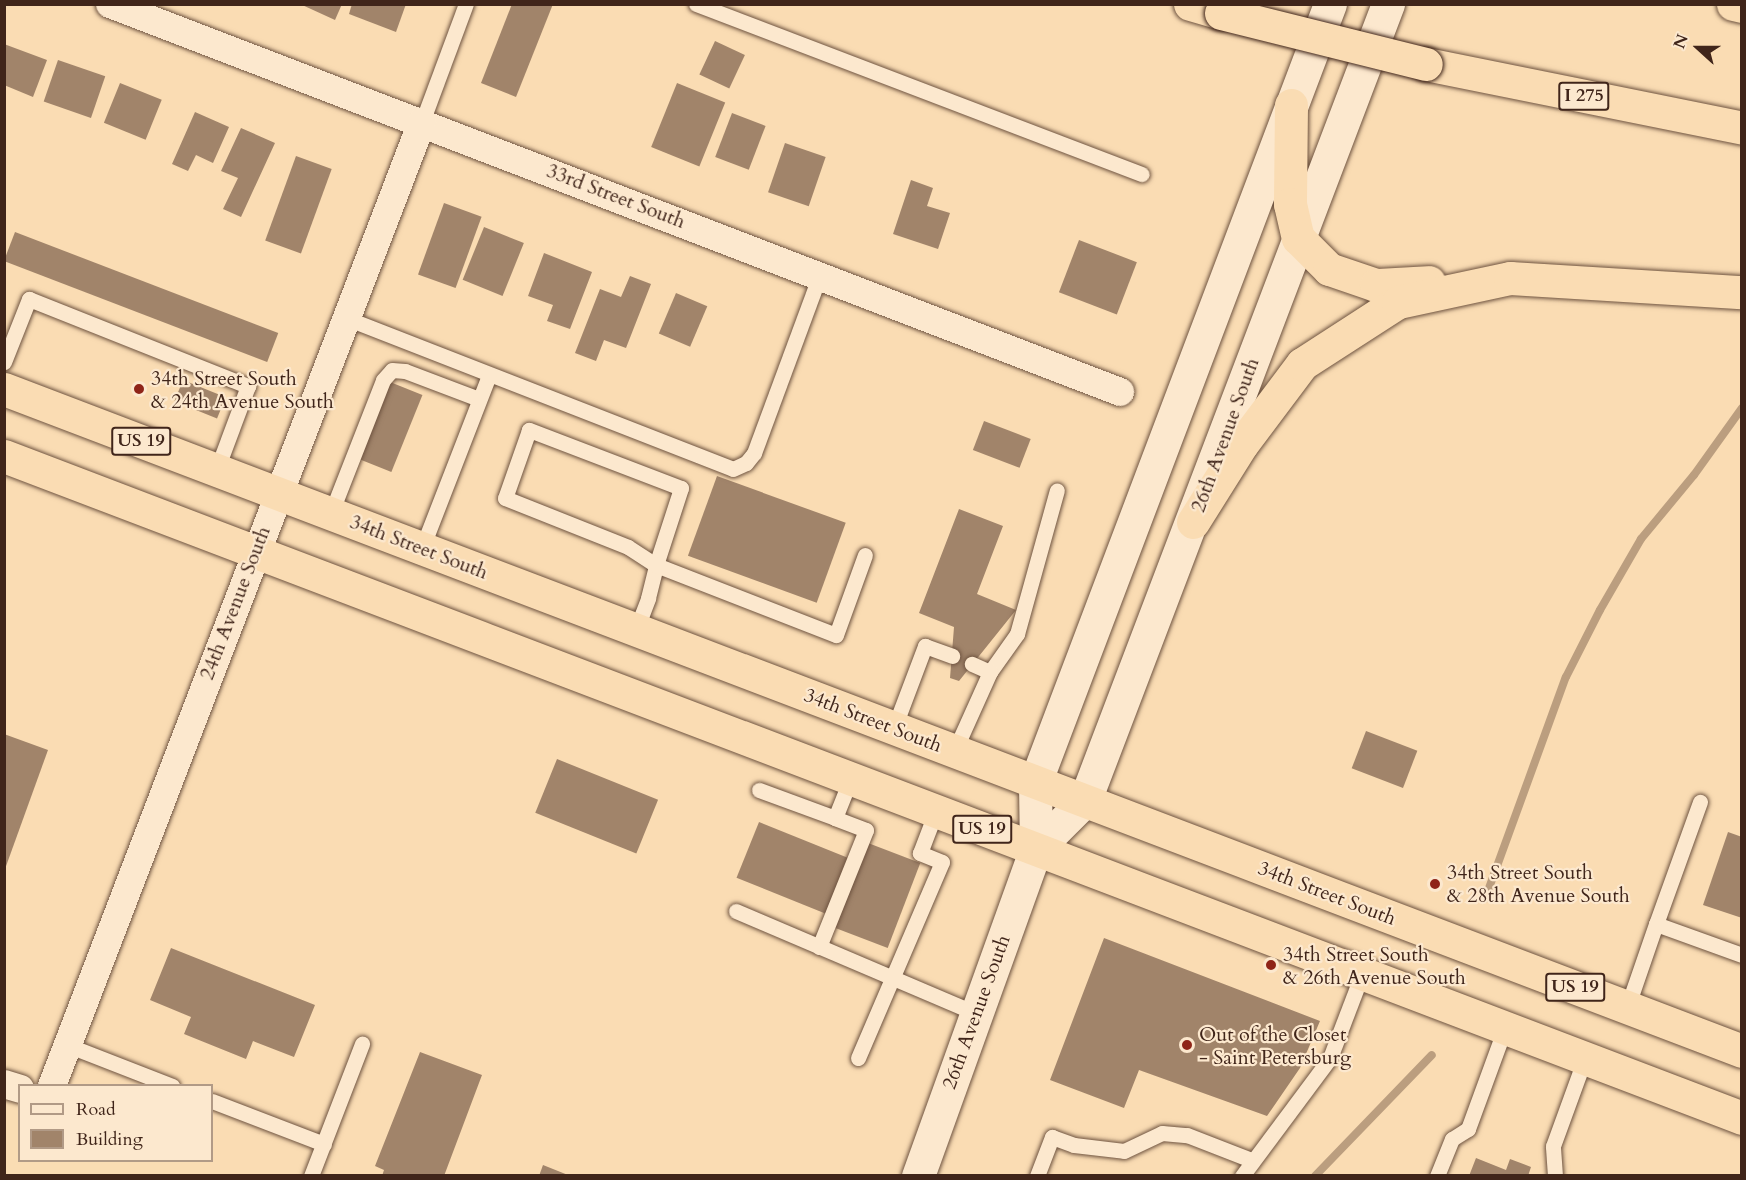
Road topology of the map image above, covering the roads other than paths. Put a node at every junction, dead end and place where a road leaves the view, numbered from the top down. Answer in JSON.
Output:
{"nodes":[{"id":1,"x":110,"y":4,"type":"edge"},
{"id":2,"x":466,"y":4,"type":"edge"},
{"id":3,"x":696,"y":4,"type":"edge"},
{"id":4,"x":1330,"y":4,"type":"edge"},
{"id":5,"x":1388,"y":4,"type":"edge"},
{"id":6,"x":1733,"y":4,"type":"edge"},
{"id":7,"x":1742,"y":6,"type":"edge"},
{"id":8,"x":1206,"y":9,"type":"edge"},
{"id":9,"x":1291,"y":105,"type":"junction"},
{"id":10,"x":422,"y":122,"type":"junction"},
{"id":11,"x":1742,"y":128,"type":"edge"},
{"id":12,"x":1143,"y":174,"type":"dead end"},
{"id":13,"x":1298,"y":238,"type":"junction"},
{"id":14,"x":820,"y":275,"type":"junction"},
{"id":15,"x":1510,"y":278,"type":"junction"},
{"id":16,"x":1742,"y":292,"type":"edge"},
{"id":17,"x":346,"y":318,"type":"junction"},
{"id":18,"x":4,"y":362,"type":"edge"},
{"id":19,"x":489,"y":375,"type":"junction"},
{"id":20,"x":4,"y":389,"type":"edge"},
{"id":21,"x":1120,"y":392,"type":"dead end"},
{"id":22,"x":479,"y":399,"type":"junction"},
{"id":23,"x":4,"y":456,"type":"edge"},
{"id":24,"x":216,"y":469,"type":"junction"},
{"id":25,"x":1057,"y":490,"type":"dead end"},
{"id":26,"x":278,"y":493,"type":"junction"},
{"id":27,"x":331,"y":513,"type":"junction"},
{"id":28,"x":1193,"y":522,"type":"junction"},
{"id":29,"x":422,"y":548,"type":"junction"},
{"id":30,"x":254,"y":551,"type":"junction"},
{"id":31,"x":865,"y":555,"type":"dead end"},
{"id":32,"x":656,"y":565,"type":"junction"},
{"id":33,"x":636,"y":630,"type":"junction"},
{"id":34,"x":952,"y":656,"type":"dead end"},
{"id":35,"x":972,"y":664,"type":"dead end"},
{"id":36,"x":990,"y":672,"type":"junction"},
{"id":37,"x":894,"y":728,"type":"junction"},
{"id":38,"x":954,"y":752,"type":"junction"},
{"id":39,"x":851,"y":778,"type":"junction"},
{"id":40,"x":1035,"y":783,"type":"junction"},
{"id":41,"x":759,"y":790,"type":"dead end"},
{"id":42,"x":1085,"y":800,"type":"junction"},
{"id":43,"x":1700,"y":802,"type":"dead end"},
{"id":44,"x":936,"y":811,"type":"junction"},
{"id":45,"x":835,"y":818,"type":"junction"},
{"id":46,"x":1036,"y":849,"type":"junction"},
{"id":47,"x":736,"y":911,"type":"dead end"},
{"id":48,"x":1656,"y":924,"type":"junction"},
{"id":49,"x":819,"y":947,"type":"junction"},
{"id":50,"x":1742,"y":955,"type":"edge"},
{"id":51,"x":1362,"y":974,"type":"junction"},
{"id":52,"x":893,"y":978,"type":"junction"},
{"id":53,"x":1627,"y":1008,"type":"junction"},
{"id":54,"x":975,"y":1013,"type":"junction"},
{"id":55,"x":1505,"y":1028,"type":"junction"},
{"id":56,"x":362,"y":1044,"type":"dead end"},
{"id":57,"x":67,"y":1045,"type":"junction"},
{"id":58,"x":1742,"y":1051,"type":"edge"},
{"id":59,"x":858,"y":1058,"type":"dead end"},
{"id":60,"x":1585,"y":1058,"type":"junction"},
{"id":61,"x":53,"y":1084,"type":"edge"},
{"id":62,"x":167,"y":1084,"type":"edge"},
{"id":63,"x":213,"y":1101,"type":"edge"},
{"id":64,"x":1742,"y":1118,"type":"edge"},
{"id":65,"x":324,"y":1144,"type":"junction"},
{"id":66,"x":1251,"y":1160,"type":"junction"},
{"id":67,"x":311,"y":1176,"type":"edge"},
{"id":68,"x":918,"y":1176,"type":"edge"},
{"id":69,"x":1037,"y":1176,"type":"edge"},
{"id":70,"x":1242,"y":1176,"type":"edge"},
{"id":71,"x":1437,"y":1176,"type":"edge"},
{"id":72,"x":1555,"y":1176,"type":"edge"}],
"edges":[{"from":1,"to":10,"type":"street","name":"33rd Street South"},
{"from":2,"to":10,"type":"lane"},
{"from":3,"to":12,"type":"lane"},
{"from":4,"to":9,"type":"main road","name":"26th Avenue South"},
{"from":5,"to":13,"type":"main road","name":"26th Avenue South"},
{"from":6,"to":7,"type":"highway"},
{"from":8,"to":11,"type":"highway","number":"I 275","bridge":true},
{"from":9,"to":13,"type":"highway"},
{"from":9,"to":40,"type":"main road","name":"26th Avenue South"},
{"from":10,"to":14,"type":"street","name":"33rd Street South"},
{"from":10,"to":17,"type":"street","name":"24th Avenue South"},
{"from":13,"to":15,"type":"highway"},
{"from":13,"to":28,"type":"main road","name":"26th Avenue South"},
{"from":14,"to":19,"type":"lane"},
{"from":14,"to":21,"type":"street","name":"33rd Street South"},
{"from":15,"to":16,"type":"highway"},
{"from":15,"to":28,"type":"highway"},
{"from":17,"to":19,"type":"lane"},
{"from":17,"to":26,"type":"street","name":"24th Avenue South"},
{"from":18,"to":24,"type":"lane"},
{"from":19,"to":22,"type":"lane"},
{"from":20,"to":24,"type":"highway","name":"34th Street South","number":"US 19"},
{"from":22,"to":27,"type":"lane"},
{"from":22,"to":29,"type":"lane"},
{"from":23,"to":30,"type":"highway","number":"US 19"},
{"from":24,"to":26,"type":"highway","name":"34th Street South","number":"US 19"},
{"from":25,"to":36,"type":"lane"},
{"from":26,"to":27,"type":"highway","name":"34th Street South","number":"US 19"},
{"from":26,"to":30,"type":"street","name":"24th Avenue South"},
{"from":27,"to":29,"type":"highway","name":"34th Street South","number":"US 19"},
{"from":28,"to":42,"type":"main road","name":"26th Avenue South"},
{"from":29,"to":33,"type":"highway","name":"34th Street South","number":"US 19"},
{"from":30,"to":39,"type":"highway","number":"US 19"},
{"from":30,"to":57,"type":"street","name":"24th Avenue South"},
{"from":31,"to":32,"type":"lane"},
{"from":32,"to":32,"type":"lane"},
{"from":32,"to":33,"type":"lane"},
{"from":33,"to":37,"type":"highway","name":"34th Street South","number":"US 19"},
{"from":34,"to":37,"type":"lane"},
{"from":35,"to":36,"type":"lane"},
{"from":36,"to":38,"type":"lane"},
{"from":37,"to":38,"type":"highway","name":"34th Street South","number":"US 19"},
{"from":38,"to":40,"type":"highway","name":"34th Street South","number":"US 19"},
{"from":39,"to":44,"type":"highway","number":"US 19"},
{"from":39,"to":45,"type":"lane"},
{"from":40,"to":42,"type":"highway","name":"34th Street South","number":"US 19"},
{"from":40,"to":46,"type":"main road","name":"26th Avenue South"},
{"from":41,"to":45,"type":"lane"},
{"from":42,"to":46,"type":"main road","name":"26th Avenue South"},
{"from":42,"to":53,"type":"highway","name":"34th Street South","number":"US 19"},
{"from":43,"to":48,"type":"lane"},
{"from":44,"to":46,"type":"highway","number":"US 19"},
{"from":44,"to":52,"type":"lane"},
{"from":45,"to":49,"type":"lane"},
{"from":46,"to":51,"type":"highway","number":"US 19"},
{"from":46,"to":54,"type":"main road","name":"26th Avenue South"},
{"from":47,"to":49,"type":"lane"},
{"from":48,"to":50,"type":"lane"},
{"from":48,"to":53,"type":"lane"},
{"from":49,"to":52,"type":"lane"},
{"from":51,"to":55,"type":"highway","number":"US 19"},
{"from":51,"to":66,"type":"lane"},
{"from":52,"to":54,"type":"lane"},
{"from":52,"to":59,"type":"lane"},
{"from":53,"to":58,"type":"highway","name":"34th Street South","number":"US 19"},
{"from":54,"to":68,"type":"main road","name":"26th Avenue South"},
{"from":55,"to":60,"type":"highway","number":"US 19"},
{"from":55,"to":71,"type":"lane"},
{"from":56,"to":65,"type":"lane"},
{"from":57,"to":61,"type":"street","name":"24th Avenue South"},
{"from":57,"to":62,"type":"lane"},
{"from":60,"to":64,"type":"highway","number":"US 19"},
{"from":60,"to":72,"type":"lane"},
{"from":63,"to":65,"type":"lane"},
{"from":65,"to":67,"type":"lane"},
{"from":66,"to":69,"type":"lane"},
{"from":66,"to":70,"type":"lane"}]}
